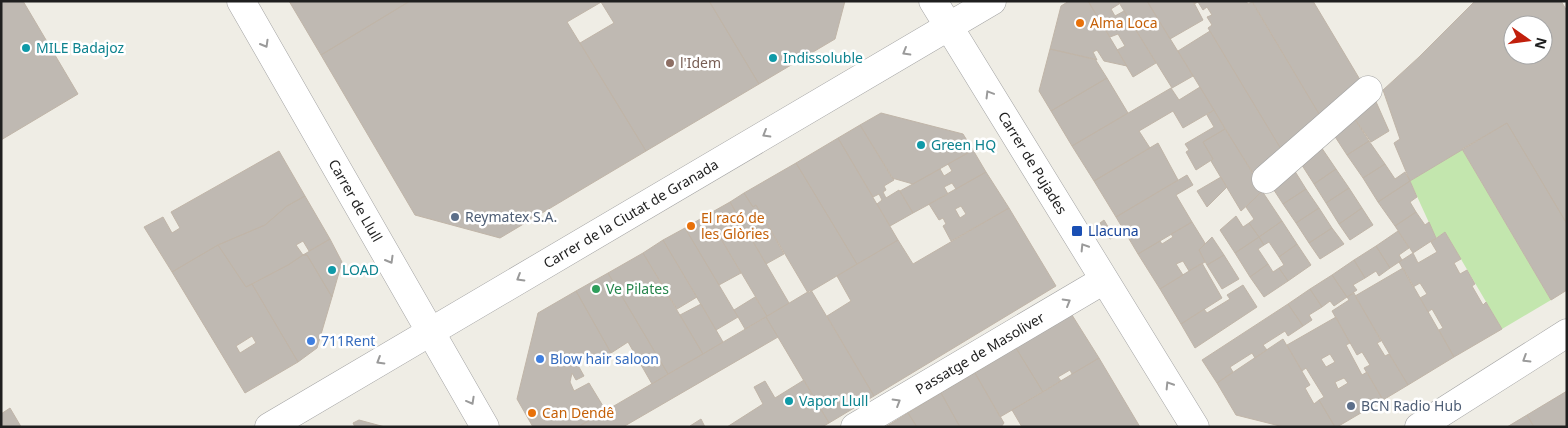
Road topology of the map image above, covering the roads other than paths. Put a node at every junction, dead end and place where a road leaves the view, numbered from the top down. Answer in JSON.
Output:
{"nodes":[{"id":1,"x":241,"y":1,"type":"edge"},
{"id":2,"x":933,"y":1,"type":"edge"},
{"id":3,"x":992,"y":1,"type":"edge"},
{"id":4,"x":948,"y":27,"type":"junction"},
{"id":5,"x":1368,"y":90,"type":"dead end"},
{"id":6,"x":1266,"y":179,"type":"dead end"},
{"id":7,"x":1104,"y":280,"type":"junction"},
{"id":8,"x":431,"y":331,"type":"junction"},
{"id":9,"x":1567,"y":333,"type":"edge"},
{"id":10,"x":269,"y":427,"type":"edge"},
{"id":11,"x":485,"y":427,"type":"edge"},
{"id":12,"x":855,"y":427,"type":"edge"},
{"id":13,"x":1195,"y":427,"type":"edge"},
{"id":14,"x":1420,"y":427,"type":"edge"}],
"edges":[{"from":1,"to":8,"type":"street","name":"Carrer de Llull","one_way":true},
{"from":2,"to":4,"type":"street","name":"Carrer de Pujades"},
{"from":3,"to":4,"type":"street","name":"Carrer de la Ciutat de Granada"},
{"from":7,"to":4,"type":"street","name":"Carrer de Pujades","one_way":true},
{"from":4,"to":8,"type":"street","name":"Carrer de la Ciutat de Granada","one_way":true},
{"from":5,"to":6,"type":"street"},
{"from":12,"to":7,"type":"street","name":"Passatge de Masoliver","one_way":true},
{"from":13,"to":7,"type":"street","name":"Carrer de Pujades","one_way":true},
{"from":8,"to":10,"type":"street","name":"Carrer de la Ciutat de Granada","one_way":true},
{"from":8,"to":11,"type":"street","name":"Carrer de Llull","one_way":true},
{"from":9,"to":14,"type":"street","one_way":true}]}
